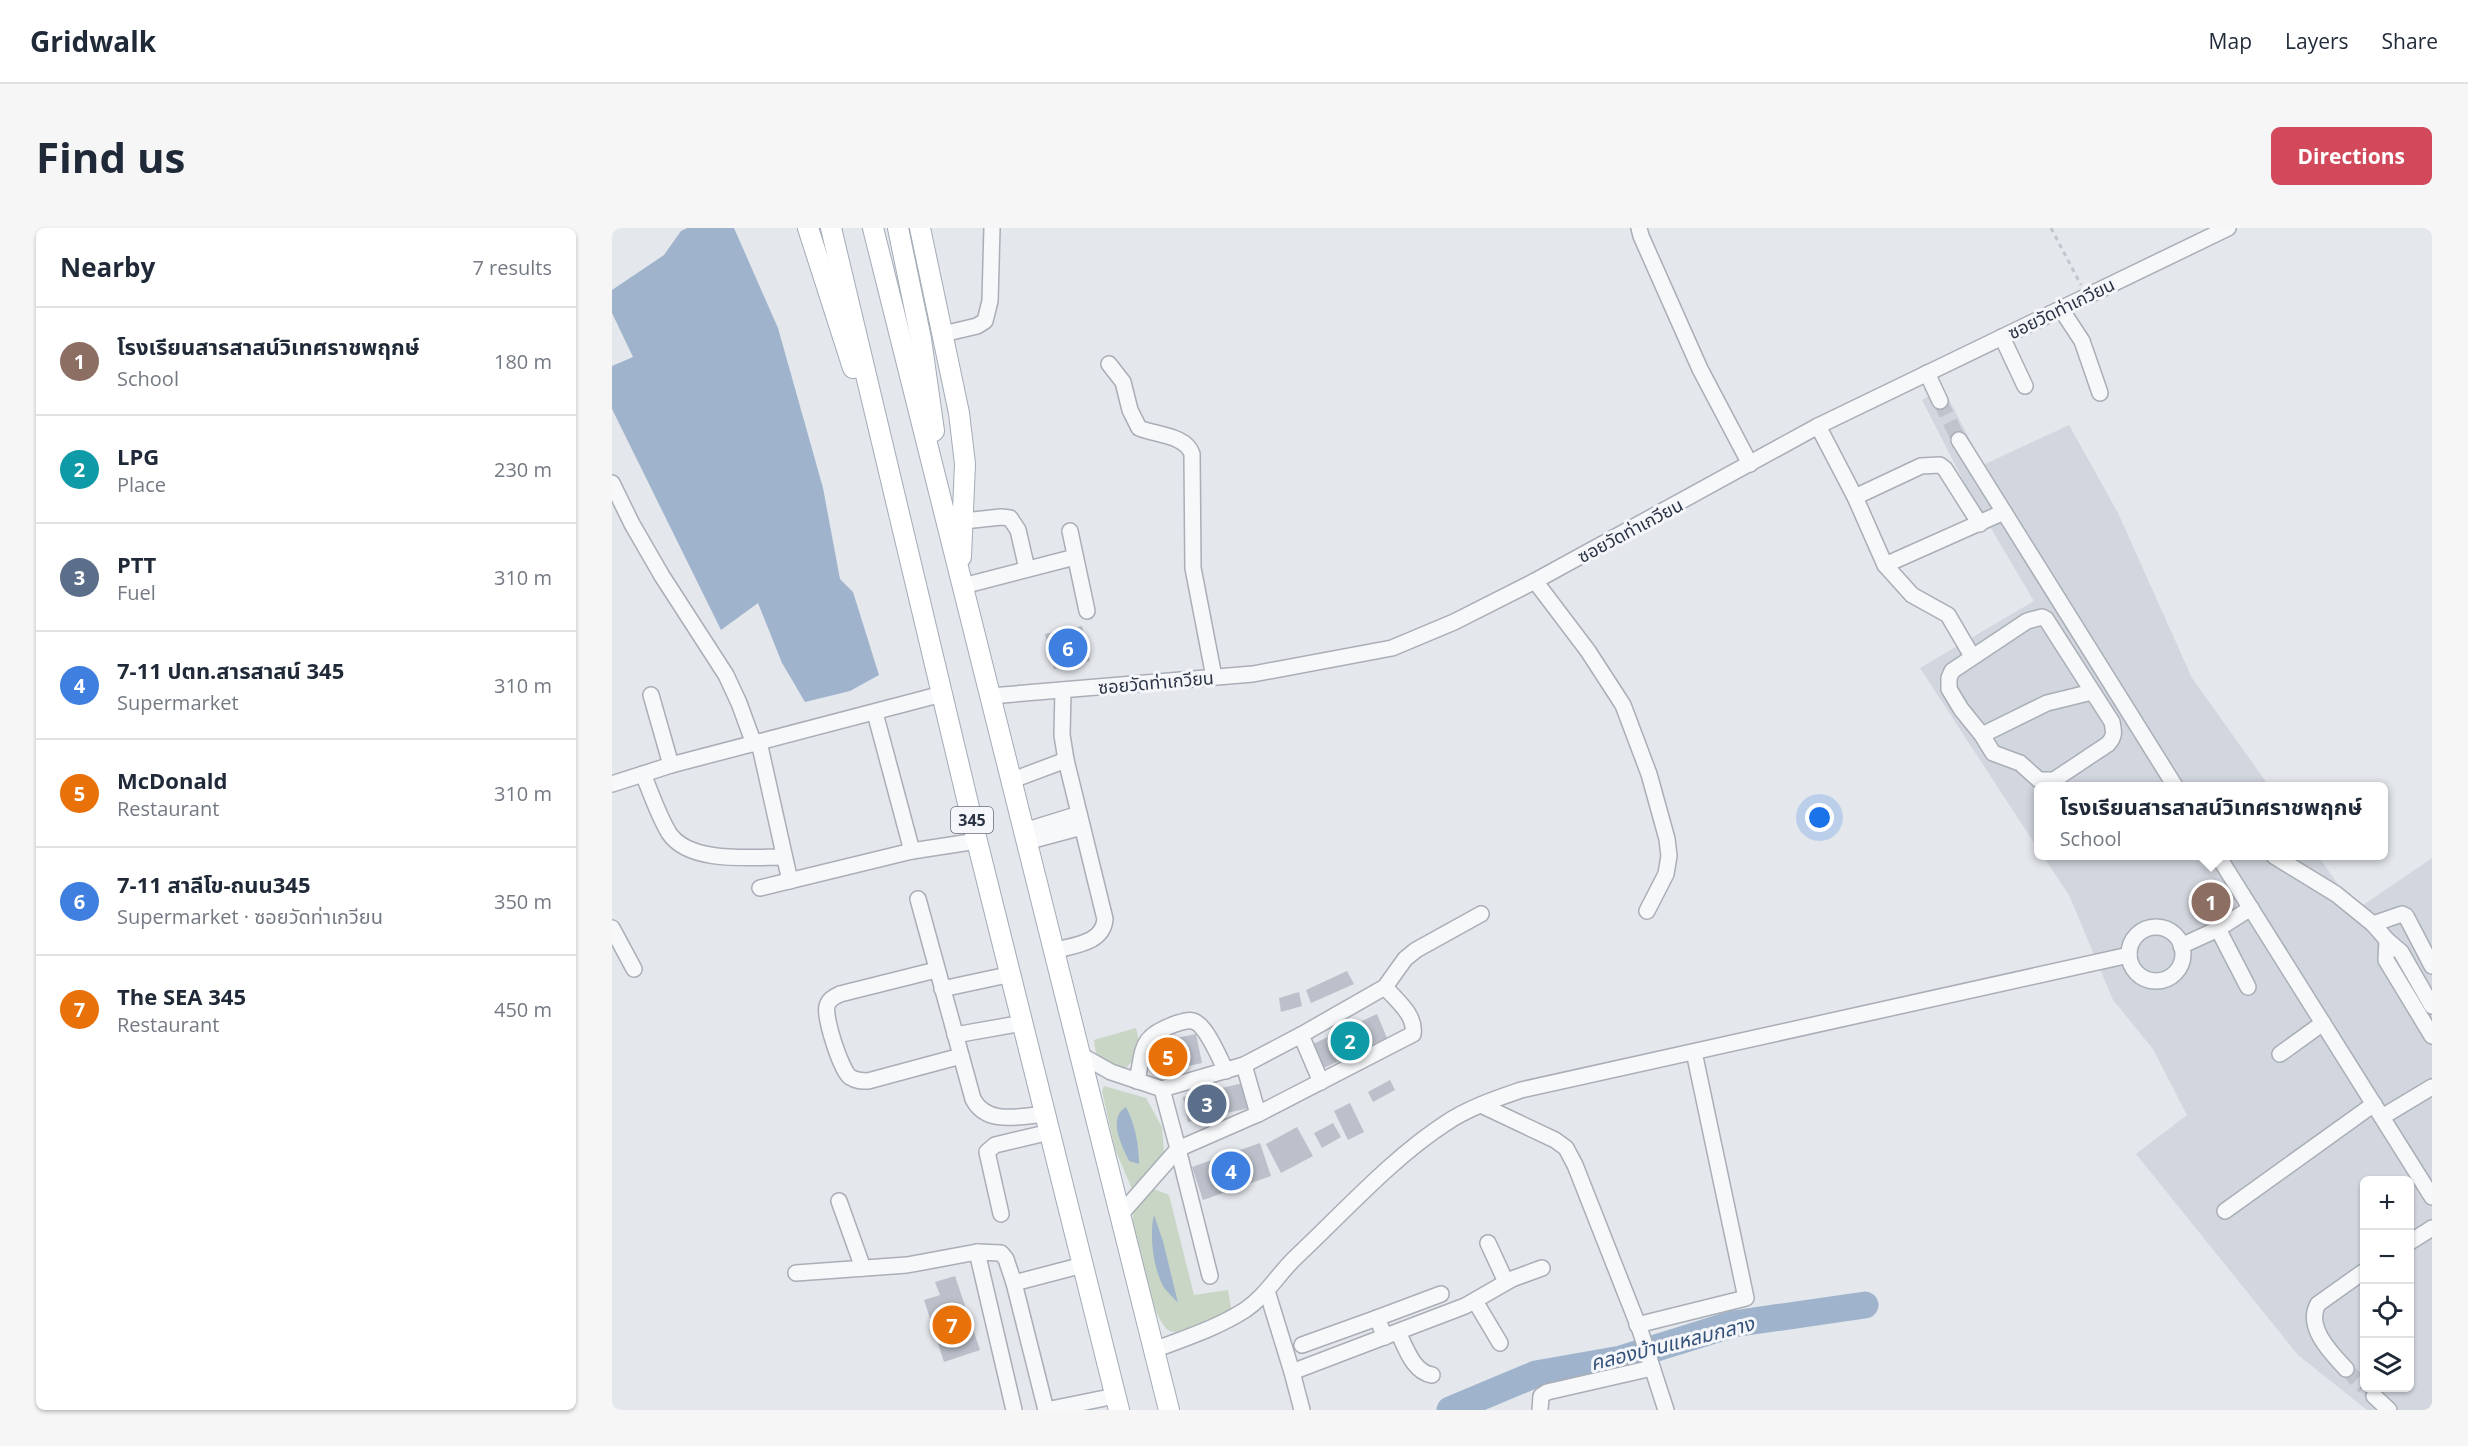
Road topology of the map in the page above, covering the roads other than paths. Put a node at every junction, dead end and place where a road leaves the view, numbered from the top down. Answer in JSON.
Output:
{"nodes":[{"id":1,"x":808,"y":228,"type":"edge"},
{"id":2,"x":831,"y":228,"type":"edge"},
{"id":3,"x":873,"y":228,"type":"edge"},
{"id":4,"x":897,"y":228,"type":"edge"},
{"id":5,"x":920,"y":228,"type":"edge"},
{"id":6,"x":992,"y":228,"type":"edge"},
{"id":7,"x":1639,"y":228,"type":"edge"},
{"id":8,"x":2228,"y":228,"type":"edge"},
{"id":9,"x":2210,"y":232,"type":"edge"},
{"id":10,"x":2061,"y":309,"type":"junction"},
{"id":11,"x":943,"y":334,"type":"junction"},
{"id":12,"x":2002,"y":337,"type":"junction"},
{"id":13,"x":1110,"y":364,"type":"dead end"},
{"id":14,"x":1926,"y":373,"type":"junction"},
{"id":15,"x":2025,"y":386,"type":"dead end"},
{"id":16,"x":2100,"y":393,"type":"dead end"},
{"id":17,"x":1941,"y":401,"type":"tunnel mouth"},
{"id":18,"x":1818,"y":426,"type":"junction"},
{"id":19,"x":1959,"y":440,"type":"tunnel mouth"},
{"id":20,"x":1750,"y":464,"type":"junction"},
{"id":21,"x":891,"y":475,"type":"junction"},
{"id":22,"x":612,"y":483,"type":"edge"},
{"id":23,"x":939,"y":490,"type":"junction"},
{"id":24,"x":1855,"y":497,"type":"junction"},
{"id":25,"x":2004,"y":512,"type":"junction"},
{"id":26,"x":964,"y":521,"type":"junction"},
{"id":27,"x":1980,"y":524,"type":"junction"},
{"id":28,"x":1070,"y":531,"type":"dead end"},
{"id":29,"x":1075,"y":557,"type":"junction"},
{"id":30,"x":1885,"y":565,"type":"junction"},
{"id":31,"x":1027,"y":569,"type":"junction"},
{"id":32,"x":962,"y":580,"type":"junction"},
{"id":33,"x":1535,"y":581,"type":"junction"},
{"id":34,"x":1087,"y":611,"type":"dead end"},
{"id":35,"x":1972,"y":656,"type":"junction"},
{"id":36,"x":1214,"y":677,"type":"junction"},
{"id":37,"x":1063,"y":690,"type":"junction"},
{"id":38,"x":2092,"y":692,"type":"junction"},
{"id":39,"x":942,"y":694,"type":"junction"},
{"id":40,"x":651,"y":695,"type":"dead end"},
{"id":41,"x":990,"y":696,"type":"junction"},
{"id":42,"x":875,"y":713,"type":"junction"},
{"id":43,"x":1982,"y":735,"type":"junction"},
{"id":44,"x":756,"y":743,"type":"junction"},
{"id":45,"x":1066,"y":760,"type":"junction"},
{"id":46,"x":671,"y":765,"type":"junction"},
{"id":47,"x":642,"y":774,"type":"junction"},
{"id":48,"x":1010,"y":781,"type":"junction"},
{"id":49,"x":2173,"y":782,"type":"edge"},
{"id":50,"x":612,"y":784,"type":"edge"},
{"id":51,"x":1081,"y":820,"type":"junction"},
{"id":52,"x":1025,"y":836,"type":"junction"},
{"id":53,"x":977,"y":841,"type":"junction"},
{"id":54,"x":912,"y":851,"type":"junction"},
{"id":55,"x":783,"y":857,"type":"junction"},
{"id":56,"x":2221,"y":860,"type":"edge"},
{"id":57,"x":2282,"y":860,"type":"edge"},
{"id":58,"x":790,"y":881,"type":"junction"},
{"id":59,"x":760,"y":888,"type":"dead end"},
{"id":60,"x":918,"y":900,"type":"dead end"},
{"id":61,"x":2251,"y":909,"type":"junction"},
{"id":62,"x":1647,"y":911,"type":"dead end"},
{"id":63,"x":1481,"y":914,"type":"dead end"},
{"id":64,"x":2373,"y":924,"type":"junction"},
{"id":65,"x":612,"y":928,"type":"edge"},
{"id":66,"x":2218,"y":929,"type":"junction"},
{"id":67,"x":2387,"y":940,"type":"junction"},
{"id":68,"x":2181,"y":946,"type":"junction"},
{"id":69,"x":1053,"y":951,"type":"junction"},
{"id":70,"x":2128,"y":955,"type":"junction"},
{"id":71,"x":2432,"y":966,"type":"edge"},
{"id":72,"x":634,"y":969,"type":"dead end"},
{"id":73,"x":936,"y":970,"type":"junction"},
{"id":74,"x":1012,"y":974,"type":"junction"},
{"id":75,"x":1385,"y":987,"type":"junction"},
{"id":76,"x":2248,"y":987,"type":"dead end"},
{"id":77,"x":942,"y":988,"type":"junction"},
{"id":78,"x":2432,"y":1006,"type":"edge"},
{"id":79,"x":1023,"y":1023,"type":"junction"},
{"id":80,"x":2323,"y":1023,"type":"junction"},
{"id":81,"x":955,"y":1035,"type":"junction"},
{"id":82,"x":1301,"y":1035,"type":"junction"},
{"id":83,"x":2432,"y":1035,"type":"edge"},
{"id":84,"x":1694,"y":1052,"type":"junction"},
{"id":85,"x":1079,"y":1053,"type":"junction"},
{"id":86,"x":2280,"y":1054,"type":"dead end"},
{"id":87,"x":961,"y":1056,"type":"junction"},
{"id":88,"x":1244,"y":1065,"type":"junction"},
{"id":89,"x":1226,"y":1071,"type":"junction"},
{"id":90,"x":1137,"y":1081,"type":"junction"},
{"id":91,"x":1321,"y":1082,"type":"junction"},
{"id":92,"x":2432,"y":1088,"type":"edge"},
{"id":93,"x":1162,"y":1089,"type":"junction"},
{"id":94,"x":1481,"y":1105,"type":"junction"},
{"id":95,"x":2378,"y":1111,"type":"junction"},
{"id":96,"x":1258,"y":1114,"type":"junction"},
{"id":97,"x":1048,"y":1123,"type":"junction"},
{"id":98,"x":1178,"y":1149,"type":"junction"},
{"id":99,"x":2432,"y":1197,"type":"edge"},
{"id":100,"x":839,"y":1201,"type":"dead end"},
{"id":101,"x":2225,"y":1211,"type":"dead end"},
{"id":102,"x":1001,"y":1214,"type":"dead end"},
{"id":103,"x":1120,"y":1215,"type":"junction"},
{"id":104,"x":2432,"y":1228,"type":"edge"},
{"id":105,"x":2414,"y":1239,"type":"edge"},
{"id":106,"x":1488,"y":1243,"type":"dead end"},
{"id":107,"x":977,"y":1252,"type":"junction"},
{"id":108,"x":1083,"y":1265,"type":"junction"},
{"id":109,"x":863,"y":1268,"type":"junction"},
{"id":110,"x":1542,"y":1268,"type":"dead end"},
{"id":111,"x":796,"y":1273,"type":"dead end"},
{"id":112,"x":2360,"y":1274,"type":"edge"},
{"id":113,"x":1210,"y":1276,"type":"dead end"},
{"id":114,"x":1506,"y":1282,"type":"junction"},
{"id":115,"x":1014,"y":1283,"type":"junction"},
{"id":116,"x":1267,"y":1291,"type":"junction"},
{"id":117,"x":1441,"y":1294,"type":"dead end"},
{"id":118,"x":1475,"y":1301,"type":"junction"},
{"id":119,"x":1377,"y":1318,"type":"junction"},
{"id":120,"x":1638,"y":1328,"type":"junction"},
{"id":121,"x":1391,"y":1335,"type":"junction"},
{"id":122,"x":1500,"y":1343,"type":"dead end"},
{"id":123,"x":1302,"y":1345,"type":"dead end"},
{"id":124,"x":1154,"y":1350,"type":"junction"},
{"id":125,"x":1651,"y":1365,"type":"junction"},
{"id":126,"x":2346,"y":1369,"type":"tunnel mouth"},
{"id":127,"x":1292,"y":1372,"type":"junction"},
{"id":128,"x":1432,"y":1376,"type":"dead end"},
{"id":129,"x":2373,"y":1396,"type":"dead end"},
{"id":130,"x":1117,"y":1403,"type":"edge"},
{"id":131,"x":1014,"y":1410,"type":"edge"},
{"id":132,"x":1046,"y":1410,"type":"edge"},
{"id":133,"x":1169,"y":1410,"type":"edge"},
{"id":134,"x":1302,"y":1410,"type":"edge"},
{"id":135,"x":1540,"y":1410,"type":"edge"},
{"id":136,"x":1666,"y":1410,"type":"edge"},
{"id":137,"x":2389,"y":1410,"type":"edge"}],
"edges":[{"from":1,"to":21,"type":"main road"},
{"from":2,"to":21,"type":"main road","number":"345"},
{"from":3,"to":23,"type":"main road","number":"345"},
{"from":4,"to":23,"type":"main road","number":"345"},
{"from":5,"to":11,"type":"main road"},
{"from":6,"to":11,"type":"street"},
{"from":7,"to":20,"type":"street"},
{"from":8,"to":9,"type":"street","name":"ซอยวัดท่าเกวียน"},
{"from":9,"to":10,"type":"street","name":"ซอยวัดท่าเกวียน"},
{"from":10,"to":12,"type":"street","name":"ซอยวัดท่าเกวียน"},
{"from":10,"to":16,"type":"street"},
{"from":11,"to":26,"type":"main road"},
{"from":12,"to":14,"type":"street","name":"ซอยวัดท่าเกวียน"},
{"from":12,"to":15,"type":"street"},
{"from":13,"to":36,"type":"street"},
{"from":14,"to":17,"type":"street"},
{"from":14,"to":18,"type":"street","name":"ซอยวัดท่าเกวียน"},
{"from":18,"to":20,"type":"street","name":"ซอยวัดท่าเกวียน"},
{"from":18,"to":24,"type":"street"},
{"from":19,"to":25,"type":"street"},
{"from":20,"to":33,"type":"street","name":"ซอยวัดท่าเกวียน"},
{"from":21,"to":39,"type":"main road","number":"345"},
{"from":22,"to":44,"type":"street"},
{"from":23,"to":32,"type":"main road","number":"345"},
{"from":24,"to":27,"type":"street"},
{"from":24,"to":30,"type":"street"},
{"from":25,"to":27,"type":"street"},
{"from":25,"to":49,"type":"street"},
{"from":26,"to":31,"type":"street"},
{"from":26,"to":32,"type":"main road"},
{"from":27,"to":30,"type":"street"},
{"from":28,"to":29,"type":"street"},
{"from":29,"to":31,"type":"street"},
{"from":29,"to":34,"type":"street"},
{"from":30,"to":35,"type":"street"},
{"from":31,"to":32,"type":"street"},
{"from":32,"to":41,"type":"main road","number":"345"},
{"from":33,"to":36,"type":"street","name":"ซอยวัดท่าเกวียน"},
{"from":33,"to":62,"type":"street"},
{"from":35,"to":38,"type":"street"},
{"from":35,"to":43,"type":"street"},
{"from":36,"to":37,"type":"street","name":"ซอยวัดท่าเกวียน"},
{"from":37,"to":41,"type":"street","name":"ซอยวัดท่าเกวียน"},
{"from":37,"to":45,"type":"street"},
{"from":38,"to":43,"type":"street"},
{"from":38,"to":43,"type":"street"},
{"from":39,"to":42,"type":"street"},
{"from":39,"to":53,"type":"main road","number":"345"},
{"from":40,"to":46,"type":"street"},
{"from":41,"to":48,"type":"main road","number":"345"},
{"from":42,"to":44,"type":"street"},
{"from":42,"to":54,"type":"street"},
{"from":44,"to":46,"type":"street"},
{"from":44,"to":55,"type":"street"},
{"from":45,"to":48,"type":"street"},
{"from":45,"to":51,"type":"street"},
{"from":46,"to":47,"type":"street"},
{"from":47,"to":50,"type":"street"},
{"from":47,"to":55,"type":"street"},
{"from":48,"to":52,"type":"main road","number":"345"},
{"from":51,"to":52,"type":"street"},
{"from":51,"to":69,"type":"street"},
{"from":52,"to":69,"type":"main road","number":"345"},
{"from":53,"to":54,"type":"street"},
{"from":53,"to":74,"type":"main road","number":"345"},
{"from":54,"to":58,"type":"street"},
{"from":55,"to":58,"type":"street"},
{"from":56,"to":61,"type":"street"},
{"from":57,"to":64,"type":"street"},
{"from":58,"to":59,"type":"street"},
{"from":60,"to":73,"type":"street"},
{"from":61,"to":66,"type":"street"},
{"from":61,"to":80,"type":"street"},
{"from":63,"to":75,"type":"street"},
{"from":64,"to":67,"type":"street"},
{"from":64,"to":71,"type":"street"},
{"from":65,"to":72,"type":"street"},
{"from":66,"to":68,"type":"street"},
{"from":66,"to":76,"type":"street"},
{"from":67,"to":78,"type":"street"},
{"from":67,"to":83,"type":"street"},
{"from":68,"to":70,"type":"street"},
{"from":68,"to":70,"type":"street"},
{"from":69,"to":85,"type":"main road","number":"345"},
{"from":70,"to":84,"type":"street"},
{"from":73,"to":77,"type":"street"},
{"from":73,"to":87,"type":"street"},
{"from":74,"to":77,"type":"street"},
{"from":74,"to":79,"type":"main road","number":"345"},
{"from":75,"to":82,"type":"street"},
{"from":75,"to":91,"type":"street"},
{"from":77,"to":81,"type":"street"},
{"from":79,"to":81,"type":"street"},
{"from":79,"to":97,"type":"main road","number":"345"},
{"from":80,"to":86,"type":"street"},
{"from":80,"to":95,"type":"street"},
{"from":81,"to":87,"type":"street"},
{"from":82,"to":88,"type":"street"},
{"from":82,"to":91,"type":"street"},
{"from":84,"to":94,"type":"street"},
{"from":84,"to":120,"type":"street"},
{"from":85,"to":90,"type":"street"},
{"from":85,"to":103,"type":"main road","number":"345"},
{"from":87,"to":97,"type":"street"},
{"from":88,"to":89,"type":"street"},
{"from":88,"to":96,"type":"street"},
{"from":89,"to":90,"type":"street"},
{"from":89,"to":93,"type":"street"},
{"from":90,"to":93,"type":"street"},
{"from":91,"to":96,"type":"street"},
{"from":92,"to":95,"type":"street"},
{"from":93,"to":98,"type":"street"},
{"from":94,"to":116,"type":"street"},
{"from":94,"to":120,"type":"street"},
{"from":95,"to":99,"type":"street"},
{"from":95,"to":101,"type":"street"},
{"from":96,"to":98,"type":"street"},
{"from":97,"to":102,"type":"street"},
{"from":97,"to":108,"type":"main road","number":"345"},
{"from":98,"to":103,"type":"street"},
{"from":98,"to":113,"type":"street"},
{"from":100,"to":109,"type":"street"},
{"from":103,"to":124,"type":"main road","number":"345"},
{"from":104,"to":105,"type":"street"},
{"from":106,"to":114,"type":"street"},
{"from":107,"to":109,"type":"street"},
{"from":107,"to":115,"type":"street"},
{"from":107,"to":131,"type":"street"},
{"from":108,"to":115,"type":"street"},
{"from":108,"to":130,"type":"main road","number":"345"},
{"from":109,"to":111,"type":"street"},
{"from":110,"to":114,"type":"street"},
{"from":112,"to":126,"type":"street"},
{"from":114,"to":118,"type":"street"},
{"from":115,"to":132,"type":"street"},
{"from":116,"to":124,"type":"street"},
{"from":116,"to":127,"type":"street"},
{"from":117,"to":119,"type":"street"},
{"from":118,"to":121,"type":"street"},
{"from":118,"to":122,"type":"street"},
{"from":119,"to":121,"type":"street"},
{"from":119,"to":123,"type":"street"},
{"from":120,"to":125,"type":"street"},
{"from":121,"to":127,"type":"street"},
{"from":121,"to":128,"type":"street"},
{"from":124,"to":133,"type":"main road","number":"345"},
{"from":125,"to":135,"type":"street"},
{"from":125,"to":136,"type":"street"},
{"from":127,"to":134,"type":"street"},
{"from":129,"to":137,"type":"street"},
{"from":130,"to":132,"type":"street"}]}
